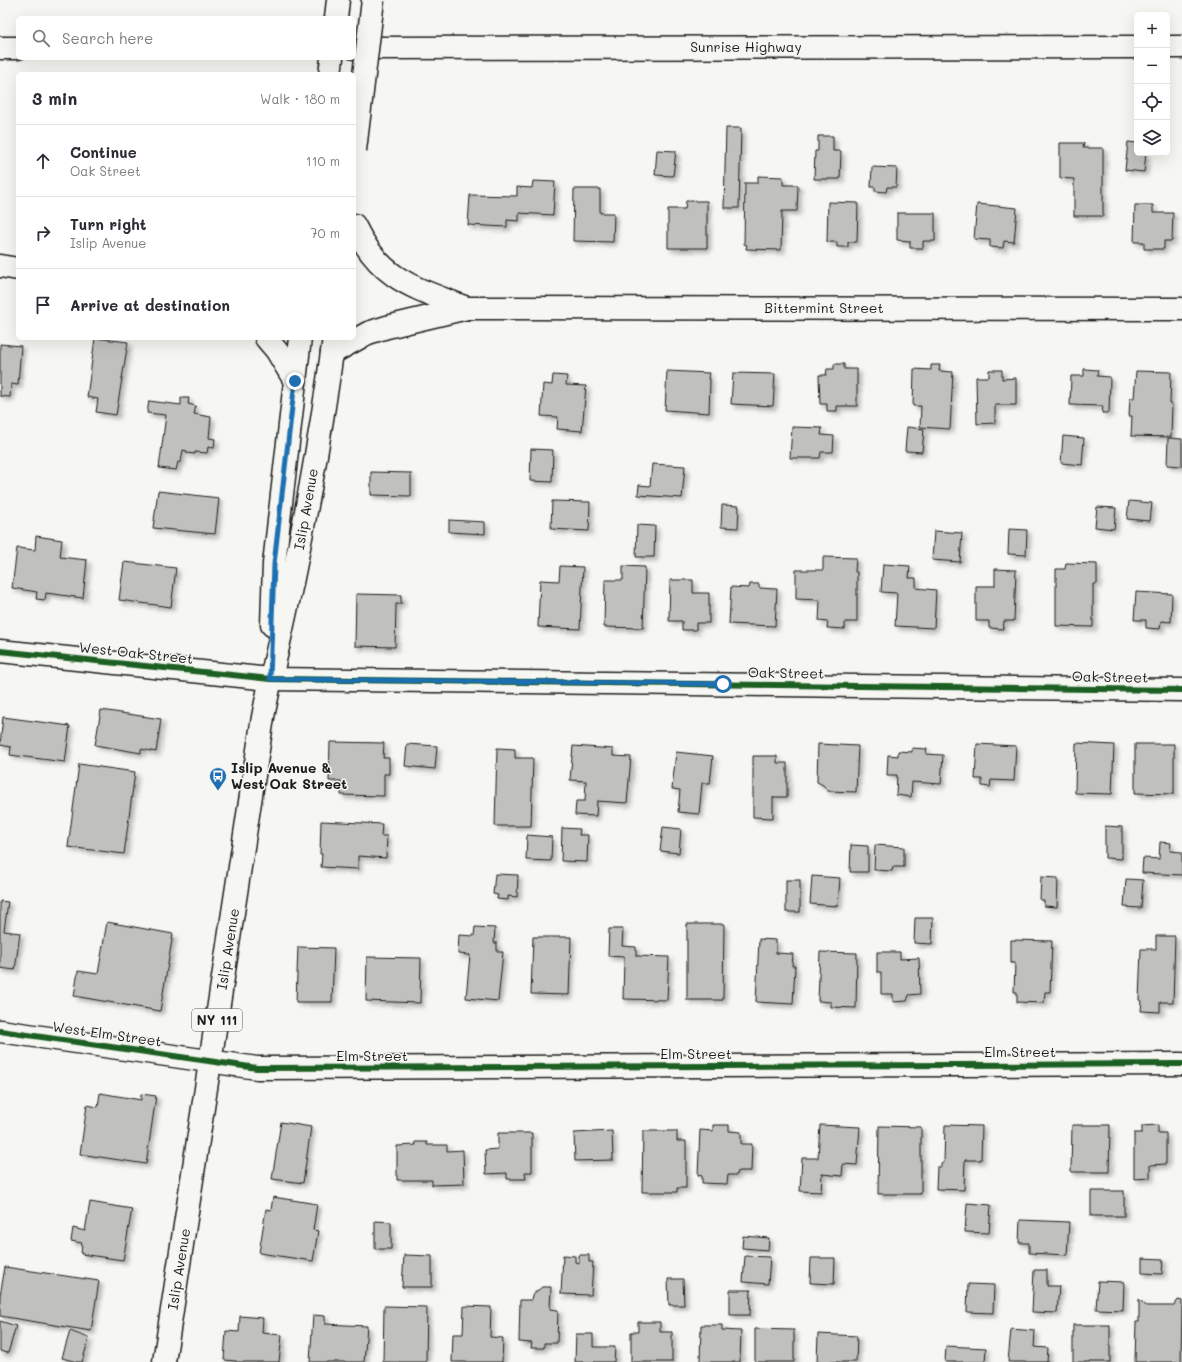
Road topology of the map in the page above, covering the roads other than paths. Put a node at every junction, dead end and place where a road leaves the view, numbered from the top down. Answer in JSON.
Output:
{"nodes":[{"id":1,"x":338,"y":0,"type":"edge"},
{"id":2,"x":373,"y":0,"type":"edge"},
{"id":3,"x":336,"y":16,"type":"edge"},
{"id":4,"x":1134,"y":47,"type":"edge"},
{"id":5,"x":1170,"y":47,"type":"edge"},
{"id":6,"x":1182,"y":47,"type":"edge"},
{"id":7,"x":0,"y":48,"type":"edge"},
{"id":8,"x":16,"y":48,"type":"edge"},
{"id":9,"x":356,"y":48,"type":"edge"},
{"id":10,"x":332,"y":60,"type":"edge"},
{"id":11,"x":330,"y":72,"type":"edge"},
{"id":12,"x":356,"y":147,"type":"edge"},
{"id":13,"x":356,"y":229,"type":"edge"},
{"id":14,"x":0,"y":266,"type":"edge"},
{"id":15,"x":16,"y":269,"type":"edge"},
{"id":16,"x":467,"y":308,"type":"junction"},
{"id":17,"x":1182,"y":309,"type":"edge"},
{"id":18,"x":356,"y":338,"type":"edge"},
{"id":19,"x":268,"y":340,"type":"edge"},
{"id":20,"x":300,"y":340,"type":"edge"},
{"id":21,"x":349,"y":340,"type":"edge"},
{"id":22,"x":333,"y":345,"type":"edge"},
{"id":23,"x":295,"y":381,"type":"junction"},
{"id":24,"x":0,"y":651,"type":"edge"},
{"id":25,"x":270,"y":679,"type":"junction"},
{"id":26,"x":1182,"y":690,"type":"edge"},
{"id":27,"x":0,"y":1031,"type":"edge"},
{"id":28,"x":211,"y":1061,"type":"junction"},
{"id":29,"x":1182,"y":1064,"type":"edge"},
{"id":30,"x":164,"y":1362,"type":"edge"}],
"edges":[{"from":1,"to":3,"type":"street"},
{"from":2,"to":12,"type":"street","bridge":true},
{"from":4,"to":9,"type":"street","name":"Sunrise Highway"},
{"from":5,"to":6,"type":"street"},
{"from":7,"to":8,"type":"street"},
{"from":10,"to":11,"type":"street"},
{"from":13,"to":16,"type":"street"},
{"from":14,"to":15,"type":"street"},
{"from":16,"to":17,"type":"street","name":"Bittermint Street"},
{"from":16,"to":18,"type":"street"},
{"from":19,"to":23,"type":"street"},
{"from":20,"to":23,"type":"street","name":"Islip Avenue","number":"NY 111"},
{"from":21,"to":22,"type":"street"},
{"from":22,"to":25,"type":"street","name":"Islip Avenue","number":"NY 111"},
{"from":23,"to":25,"type":"street","name":"Islip Avenue","number":"NY 111"},
{"from":24,"to":25,"type":"street","name":"West Oak Street"},
{"from":25,"to":26,"type":"street","name":"Oak Street"},
{"from":25,"to":28,"type":"street","name":"Islip Avenue","number":"NY 111"},
{"from":27,"to":28,"type":"street","name":"West Elm Street"},
{"from":28,"to":29,"type":"street","name":"Elm Street"},
{"from":28,"to":30,"type":"street","name":"Islip Avenue","number":"NY 111"}]}
